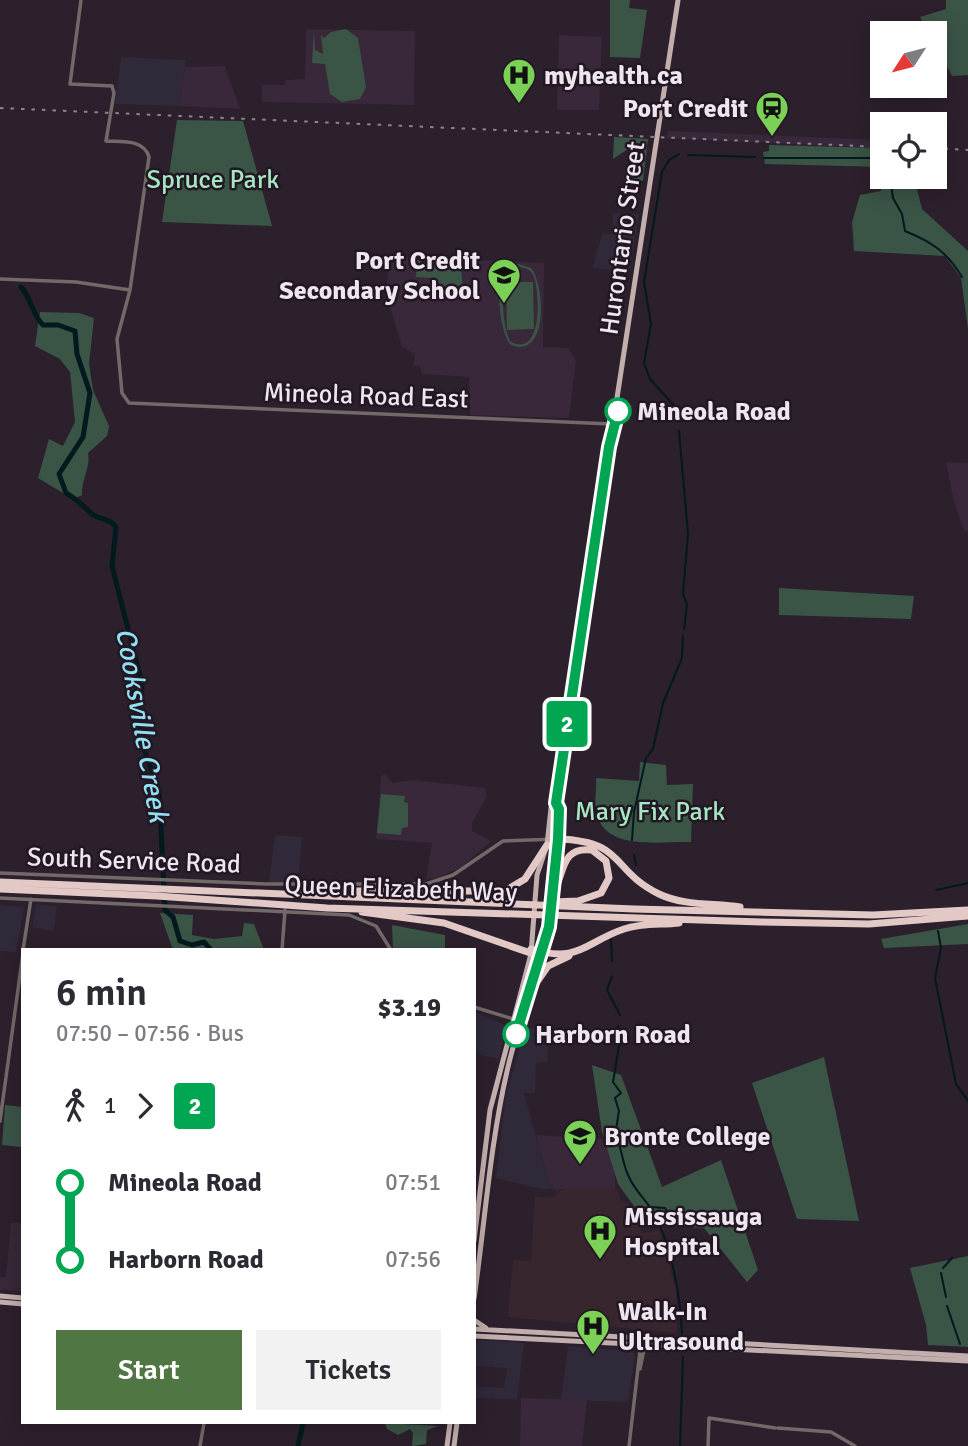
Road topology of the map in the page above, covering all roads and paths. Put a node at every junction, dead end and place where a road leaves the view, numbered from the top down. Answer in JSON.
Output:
{"nodes":[{"id":1,"x":81,"y":0,"type":"edge"},
{"id":2,"x":678,"y":0,"type":"edge"},
{"id":3,"x":0,"y":279,"type":"edge"},
{"id":4,"x":130,"y":290,"type":"junction"},
{"id":5,"x":613,"y":424,"type":"junction"},
{"id":6,"x":556,"y":803,"type":"junction"},
{"id":7,"x":558,"y":839,"type":"junction"},
{"id":8,"x":547,"y":842,"type":"junction"},
{"id":9,"x":0,"y":873,"type":"edge"},
{"id":10,"x":0,"y":882,"type":"edge"},
{"id":11,"x":155,"y":888,"type":"junction"},
{"id":12,"x":0,"y":889,"type":"edge"},
{"id":13,"x":170,"y":889,"type":"junction"},
{"id":14,"x":275,"y":893,"type":"junction"},
{"id":15,"x":554,"y":893,"type":"junction"},
{"id":16,"x":0,"y":898,"type":"edge"},
{"id":17,"x":31,"y":899,"type":"junction"},
{"id":18,"x":563,"y":907,"type":"junction"},
{"id":19,"x":327,"y":908,"type":"junction"},
{"id":20,"x":285,"y":910,"type":"junction"},
{"id":21,"x":968,"y":910,"type":"edge"},
{"id":22,"x":758,"y":912,"type":"junction"},
{"id":23,"x":968,"y":916,"type":"edge"},
{"id":24,"x":693,"y":919,"type":"junction"},
{"id":25,"x":23,"y":948,"type":"edge"},
{"id":26,"x":282,"y":948,"type":"edge"},
{"id":27,"x":390,"y":948,"type":"edge"},
{"id":28,"x":531,"y":952,"type":"junction"},
{"id":29,"x":577,"y":952,"type":"junction"},
{"id":30,"x":543,"y":955,"type":"junction"},
{"id":31,"x":21,"y":966,"type":"edge"},
{"id":32,"x":528,"y":995,"type":"junction"},
{"id":33,"x":476,"y":1007,"type":"edge"},
{"id":34,"x":512,"y":1019,"type":"junction"},
{"id":35,"x":520,"y":1021,"type":"junction"},
{"id":36,"x":0,"y":1121,"type":"edge"},
{"id":37,"x":476,"y":1224,"type":"edge"},
{"id":38,"x":476,"y":1285,"type":"edge"},
{"id":39,"x":0,"y":1296,"type":"edge"},
{"id":40,"x":21,"y":1298,"type":"edge"},
{"id":41,"x":0,"y":1302,"type":"edge"},
{"id":42,"x":21,"y":1304,"type":"edge"},
{"id":43,"x":476,"y":1321,"type":"edge"},
{"id":44,"x":476,"y":1329,"type":"edge"},
{"id":45,"x":492,"y":1330,"type":"junction"},
{"id":46,"x":476,"y":1336,"type":"edge"},
{"id":47,"x":486,"y":1336,"type":"junction"},
{"id":48,"x":476,"y":1341,"type":"edge"},
{"id":49,"x":643,"y":1343,"type":"junction"},
{"id":50,"x":968,"y":1356,"type":"edge"},
{"id":51,"x":968,"y":1362,"type":"edge"},
{"id":52,"x":204,"y":1424,"type":"edge"},
{"id":53,"x":450,"y":1424,"type":"edge"},
{"id":54,"x":457,"y":1424,"type":"edge"},
{"id":55,"x":200,"y":1446,"type":"edge"},
{"id":56,"x":447,"y":1446,"type":"edge"},
{"id":57,"x":454,"y":1446,"type":"edge"},
{"id":58,"x":629,"y":1446,"type":"edge"},
{"id":59,"x":708,"y":1446,"type":"edge"},
{"id":60,"x":855,"y":1446,"type":"edge"}],
"edges":[{"from":1,"to":4,"type":"street"},
{"from":2,"to":5,"type":"main road","name":"Hurontario Street"},
{"from":3,"to":4,"type":"street"},
{"from":4,"to":5,"type":"street","name":"Mineola Road East"},
{"from":5,"to":6,"type":"main road","name":"Hurontario Street"},
{"from":6,"to":7,"type":"main road","name":"Hurontario Street"},
{"from":6,"to":8,"type":"main road","name":"Hurontario Street"},
{"from":7,"to":8,"type":"street","name":"South Service Road"},
{"from":7,"to":15,"type":"main road","name":"Hurontario Street"},
{"from":7,"to":22,"type":"highway"},
{"from":8,"to":13,"type":"street","name":"South Service Road"},
{"from":8,"to":14,"type":"highway"},
{"from":8,"to":28,"type":"main road","name":"Hurontario Street"},
{"from":9,"to":11,"type":"street","name":"South Service Road"},
{"from":10,"to":11,"type":"highway","name":"Queen Elizabeth Way"},
{"from":11,"to":12,"type":"highway","name":"Queen Elizabeth Way"},
{"from":11,"to":13,"type":"highway","name":"Queen Elizabeth Way"},
{"from":13,"to":14,"type":"highway","name":"Queen Elizabeth Way"},
{"from":13,"to":19,"type":"highway","name":"Queen Elizabeth Way"},
{"from":14,"to":18,"type":"highway","name":"Queen Elizabeth Way"},
{"from":15,"to":18,"type":"highway"},
{"from":15,"to":30,"type":"main road","name":"Hurontario Street"},
{"from":16,"to":17,"type":"street"},
{"from":17,"to":20,"type":"street"},
{"from":17,"to":25,"type":"street"},
{"from":18,"to":19,"type":"highway","name":"Queen Elizabeth Way"},
{"from":18,"to":22,"type":"highway","name":"Queen Elizabeth Way"},
{"from":18,"to":24,"type":"highway","name":"Queen Elizabeth Way"},
{"from":19,"to":28,"type":"highway"},
{"from":20,"to":26,"type":"street"},
{"from":20,"to":27,"type":"street"},
{"from":21,"to":22,"type":"highway","name":"Queen Elizabeth Way"},
{"from":23,"to":24,"type":"highway","name":"Queen Elizabeth Way"},
{"from":24,"to":29,"type":"highway"},
{"from":28,"to":30,"type":"highway"},
{"from":28,"to":34,"type":"main road","name":"Hurontario Street"},
{"from":29,"to":30,"type":"highway"},
{"from":29,"to":32,"type":"highway"},
{"from":30,"to":32,"type":"main road","name":"Hurontario Street"},
{"from":31,"to":36,"type":"street"},
{"from":32,"to":35,"type":"main road","name":"Hurontario Street"},
{"from":33,"to":34,"type":"street"},
{"from":34,"to":35,"type":"street"},
{"from":34,"to":37,"type":"main road","name":"Hurontario Street"},
{"from":35,"to":38,"type":"main road","name":"Hurontario Street"},
{"from":39,"to":40,"type":"main road"},
{"from":41,"to":42,"type":"main road"},
{"from":43,"to":45,"type":"main road"},
{"from":44,"to":45,"type":"main road"},
{"from":45,"to":49,"type":"main road"},
{"from":46,"to":47,"type":"main road"},
{"from":47,"to":48,"type":"main road"},
{"from":47,"to":49,"type":"main road"},
{"from":49,"to":50,"type":"main road"},
{"from":49,"to":51,"type":"main road"},
{"from":49,"to":58,"type":"street"},
{"from":52,"to":55,"type":"street"},
{"from":53,"to":56,"type":"main road"},
{"from":54,"to":57,"type":"main road"},
{"from":59,"to":60,"type":"street"}]}
